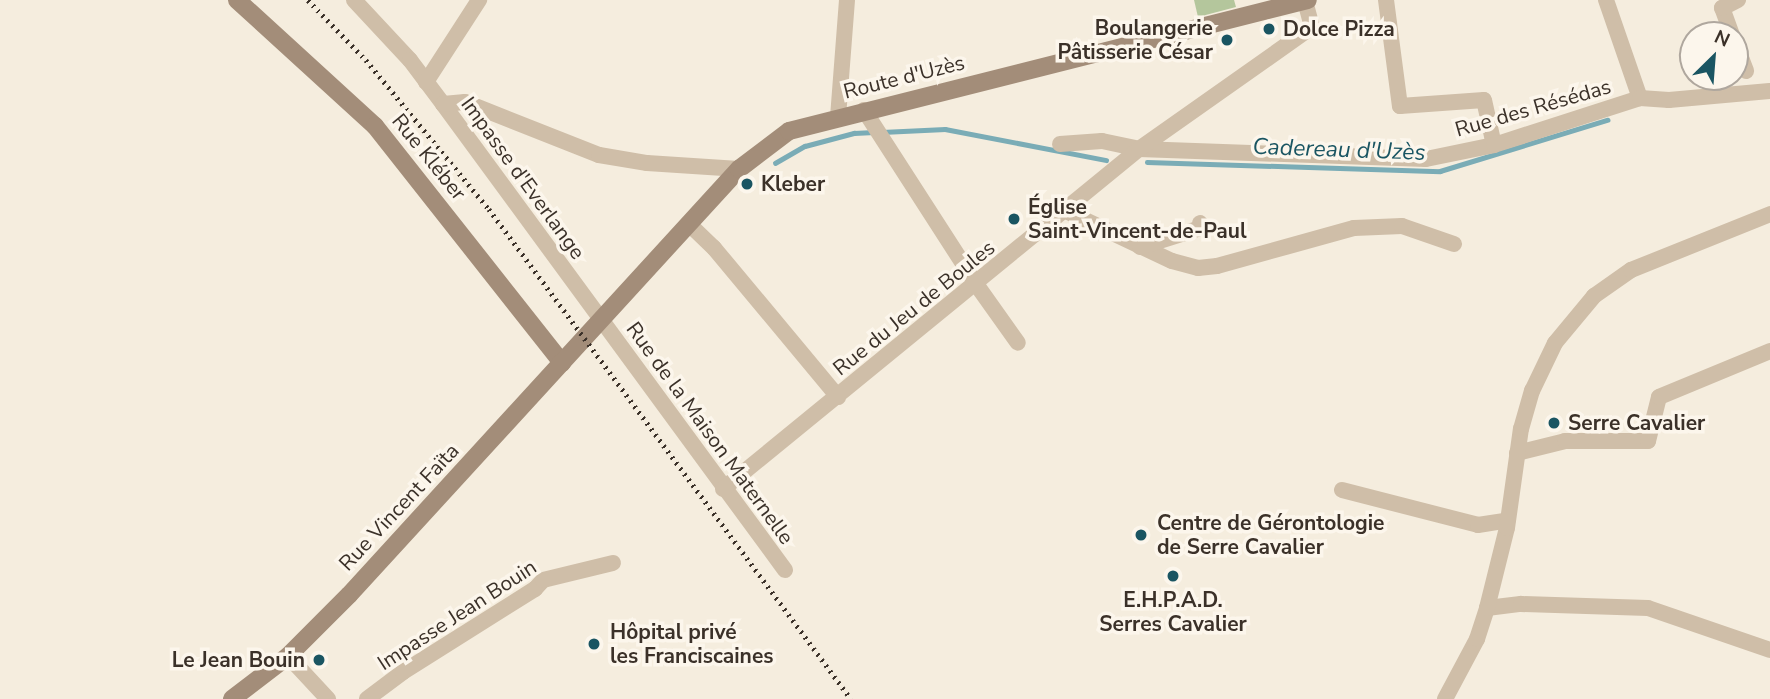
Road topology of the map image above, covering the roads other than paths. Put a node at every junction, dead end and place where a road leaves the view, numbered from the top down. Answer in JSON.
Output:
{"nodes":[{"id":1,"x":237,"y":0,"type":"edge"},
{"id":2,"x":354,"y":0,"type":"edge"},
{"id":3,"x":847,"y":0,"type":"edge"},
{"id":4,"x":1386,"y":0,"type":"edge"},
{"id":5,"x":1606,"y":0,"type":"edge"},
{"id":6,"x":1738,"y":0,"type":"edge"},
{"id":7,"x":1301,"y":1,"type":"edge"},
{"id":8,"x":473,"y":2,"type":"edge"},
{"id":9,"x":1727,"y":21,"type":"edge"},
{"id":10,"x":426,"y":82,"type":"junction"},
{"id":11,"x":1770,"y":91,"type":"edge"},
{"id":12,"x":1640,"y":98,"type":"junction"},
{"id":13,"x":443,"y":104,"type":"junction"},
{"id":14,"x":864,"y":110,"type":"junction"},
{"id":15,"x":838,"y":117,"type":"junction"},
{"id":16,"x":1060,"y":144,"type":"dead end"},
{"id":17,"x":1494,"y":145,"type":"junction"},
{"id":18,"x":1139,"y":149,"type":"junction"},
{"id":19,"x":739,"y":169,"type":"junction"},
{"id":20,"x":1066,"y":211,"type":"junction"},
{"id":21,"x":1770,"y":214,"type":"edge"},
{"id":22,"x":1200,"y":223,"type":"dead end"},
{"id":23,"x":689,"y":224,"type":"junction"},
{"id":24,"x":1454,"y":244,"type":"dead end"},
{"id":25,"x":1140,"y":247,"type":"junction"},
{"id":26,"x":976,"y":284,"type":"junction"},
{"id":27,"x":601,"y":321,"type":"junction"},
{"id":28,"x":589,"y":335,"type":"joint"},
{"id":29,"x":1018,"y":343,"type":"dead end"},
{"id":30,"x":1770,"y":351,"type":"edge"},
{"id":31,"x":562,"y":363,"type":"junction"},
{"id":32,"x":838,"y":397,"type":"junction"},
{"id":33,"x":1517,"y":453,"type":"junction"},
{"id":34,"x":723,"y":489,"type":"junction"},
{"id":35,"x":1342,"y":490,"type":"dead end"},
{"id":36,"x":1508,"y":520,"type":"junction"},
{"id":37,"x":613,"y":563,"type":"dead end"},
{"id":38,"x":785,"y":570,"type":"dead end"},
{"id":39,"x":1487,"y":608,"type":"junction"},
{"id":40,"x":1770,"y":650,"type":"edge"},
{"id":41,"x":288,"y":656,"type":"junction"},
{"id":42,"x":232,"y":699,"type":"edge"},
{"id":43,"x":328,"y":699,"type":"edge"},
{"id":44,"x":367,"y":699,"type":"edge"},
{"id":45,"x":1445,"y":699,"type":"edge"}],
"edges":[{"from":1,"to":31,"type":"main road","name":"Rue Kléber"},
{"from":2,"to":10,"type":"street","name":"Impasse d'Everlange"},
{"from":3,"to":15,"type":"street"},
{"from":4,"to":17,"type":"street"},
{"from":5,"to":12,"type":"street"},
{"from":6,"to":9,"type":"street"},
{"from":7,"to":14,"type":"main road","name":"Route d'Uzès"},
{"from":7,"to":18,"type":"street","name":"Rue du Jeu de Boules"},
{"from":8,"to":10,"type":"street"},
{"from":10,"to":13,"type":"street","name":"Impasse d'Everlange"},
{"from":11,"to":12,"type":"street","name":"Rue des Résédas"},
{"from":12,"to":17,"type":"street","name":"Rue des Résédas"},
{"from":13,"to":19,"type":"street"},
{"from":13,"to":27,"type":"street","name":"Impasse d'Everlange"},
{"from":14,"to":15,"type":"main road","name":"Route d'Uzès"},
{"from":14,"to":26,"type":"street"},
{"from":15,"to":19,"type":"main road","name":"Route d'Uzès"},
{"from":16,"to":18,"type":"street","name":"Rue des Résédas"},
{"from":17,"to":18,"type":"street","name":"Rue des Résédas"},
{"from":18,"to":20,"type":"street","name":"Rue du Jeu de Boules"},
{"from":19,"to":23,"type":"main road","name":"Route d'Uzès"},
{"from":20,"to":25,"type":"street"},
{"from":20,"to":26,"type":"street","name":"Rue du Jeu de Boules"},
{"from":21,"to":33,"type":"street"},
{"from":22,"to":25,"type":"street"},
{"from":23,"to":27,"type":"main road","name":"Route d'Uzès"},
{"from":23,"to":32,"type":"street"},
{"from":24,"to":25,"type":"street"},
{"from":26,"to":29,"type":"street"},
{"from":26,"to":32,"type":"street","name":"Rue du Jeu de Boules"},
{"from":27,"to":28,"type":"main road","name":"Route d'Uzès"},
{"from":27,"to":34,"type":"street","name":"Rue de la Maison Maternelle"},
{"from":28,"to":31,"type":"main road","name":"Rue Vincent Faïta"},
{"from":30,"to":33,"type":"street"},
{"from":31,"to":41,"type":"main road","name":"Rue Vincent Faïta"},
{"from":32,"to":34,"type":"street","name":"Rue du Jeu de Boules"},
{"from":33,"to":36,"type":"street"},
{"from":34,"to":38,"type":"street","name":"Rue de la Maison Maternelle"},
{"from":35,"to":36,"type":"street"},
{"from":36,"to":39,"type":"street"},
{"from":37,"to":44,"type":"street","name":"Impasse Jean Bouin"},
{"from":39,"to":40,"type":"street"},
{"from":39,"to":45,"type":"street"},
{"from":41,"to":42,"type":"main road","name":"Rue Vincent Faïta"},
{"from":41,"to":43,"type":"street"}]}
